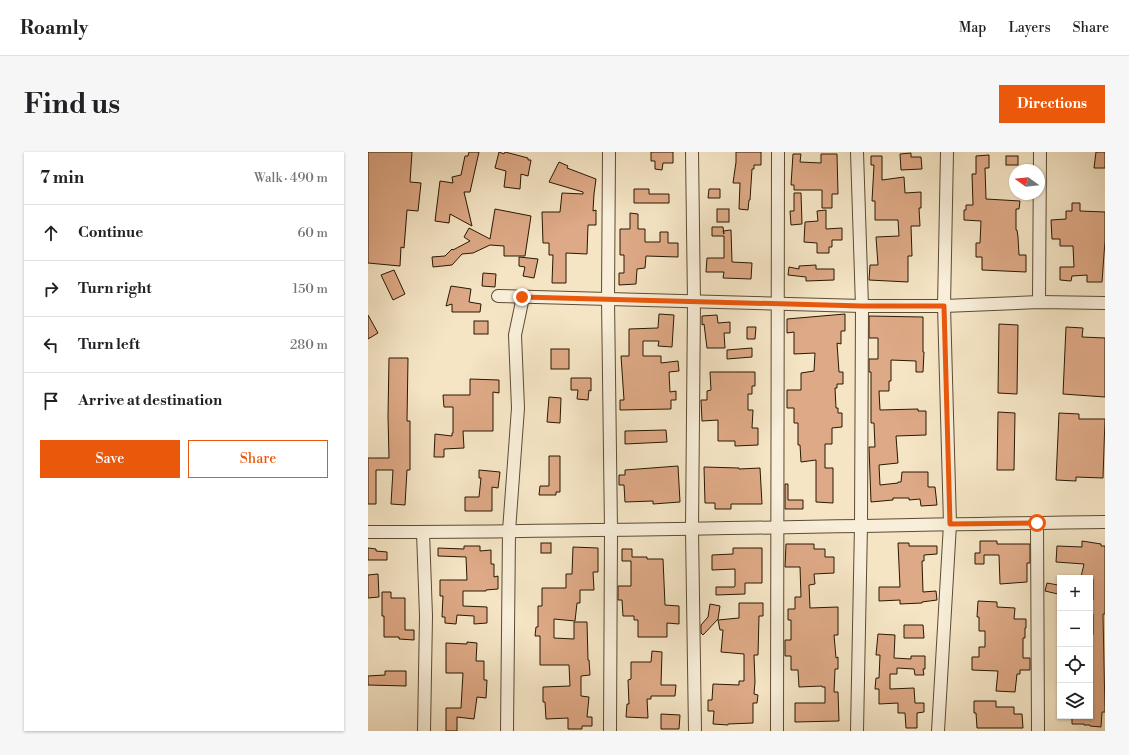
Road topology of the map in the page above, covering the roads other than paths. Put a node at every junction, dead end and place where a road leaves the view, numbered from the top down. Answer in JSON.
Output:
{"nodes":[{"id":1,"x":609,"y":152,"type":"edge"},
{"id":2,"x":692,"y":152,"type":"edge"},
{"id":3,"x":778,"y":152,"type":"edge"},
{"id":4,"x":857,"y":152,"type":"edge"},
{"id":5,"x":947,"y":152,"type":"edge"},
{"id":6,"x":1040,"y":152,"type":"edge"},
{"id":7,"x":498,"y":296,"type":"dead end"},
{"id":8,"x":522,"y":297,"type":"junction"},
{"id":9,"x":608,"y":299,"type":"junction"},
{"id":10,"x":694,"y":302,"type":"junction"},
{"id":11,"x":1039,"y":302,"type":"junction"},
{"id":12,"x":1105,"y":303,"type":"edge"},
{"id":13,"x":779,"y":304,"type":"junction"},
{"id":14,"x":862,"y":306,"type":"junction"},
{"id":15,"x":944,"y":306,"type":"junction"},
{"id":16,"x":1105,"y":522,"type":"edge"},
{"id":17,"x":1037,"y":523,"type":"junction"},
{"id":18,"x":950,"y":524,"type":"junction"},
{"id":19,"x":861,"y":525,"type":"junction"},
{"id":20,"x":777,"y":527,"type":"junction"},
{"id":21,"x":611,"y":530,"type":"junction"},
{"id":22,"x":692,"y":530,"type":"junction"},
{"id":23,"x":508,"y":531,"type":"junction"},
{"id":24,"x":368,"y":532,"type":"edge"},
{"id":25,"x":423,"y":532,"type":"junction"},
{"id":26,"x":424,"y":731,"type":"edge"},
{"id":27,"x":507,"y":731,"type":"edge"},
{"id":28,"x":610,"y":731,"type":"edge"},
{"id":29,"x":695,"y":731,"type":"edge"},
{"id":30,"x":777,"y":731,"type":"edge"},
{"id":31,"x":857,"y":731,"type":"edge"},
{"id":32,"x":938,"y":731,"type":"edge"},
{"id":33,"x":1038,"y":731,"type":"edge"}],
"edges":[{"from":1,"to":9,"type":"street"},
{"from":2,"to":10,"type":"street"},
{"from":3,"to":13,"type":"street"},
{"from":4,"to":14,"type":"street"},
{"from":5,"to":15,"type":"street"},
{"from":6,"to":11,"type":"street"},
{"from":7,"to":8,"type":"street"},
{"from":8,"to":9,"type":"street"},
{"from":8,"to":23,"type":"street"},
{"from":9,"to":10,"type":"street"},
{"from":9,"to":21,"type":"street"},
{"from":10,"to":13,"type":"street"},
{"from":10,"to":22,"type":"street"},
{"from":11,"to":12,"type":"street"},
{"from":11,"to":15,"type":"street"},
{"from":13,"to":14,"type":"street"},
{"from":13,"to":20,"type":"street"},
{"from":14,"to":15,"type":"street"},
{"from":14,"to":19,"type":"street"},
{"from":15,"to":18,"type":"street"},
{"from":16,"to":17,"type":"street"},
{"from":17,"to":18,"type":"street"},
{"from":17,"to":33,"type":"street"},
{"from":18,"to":19,"type":"street"},
{"from":18,"to":32,"type":"street"},
{"from":19,"to":20,"type":"street"},
{"from":19,"to":31,"type":"street"},
{"from":20,"to":22,"type":"street"},
{"from":20,"to":30,"type":"street"},
{"from":21,"to":22,"type":"street"},
{"from":21,"to":23,"type":"street"},
{"from":21,"to":28,"type":"street"},
{"from":22,"to":29,"type":"street"},
{"from":23,"to":25,"type":"street"},
{"from":23,"to":27,"type":"street"},
{"from":24,"to":25,"type":"street"},
{"from":25,"to":26,"type":"street"}]}
